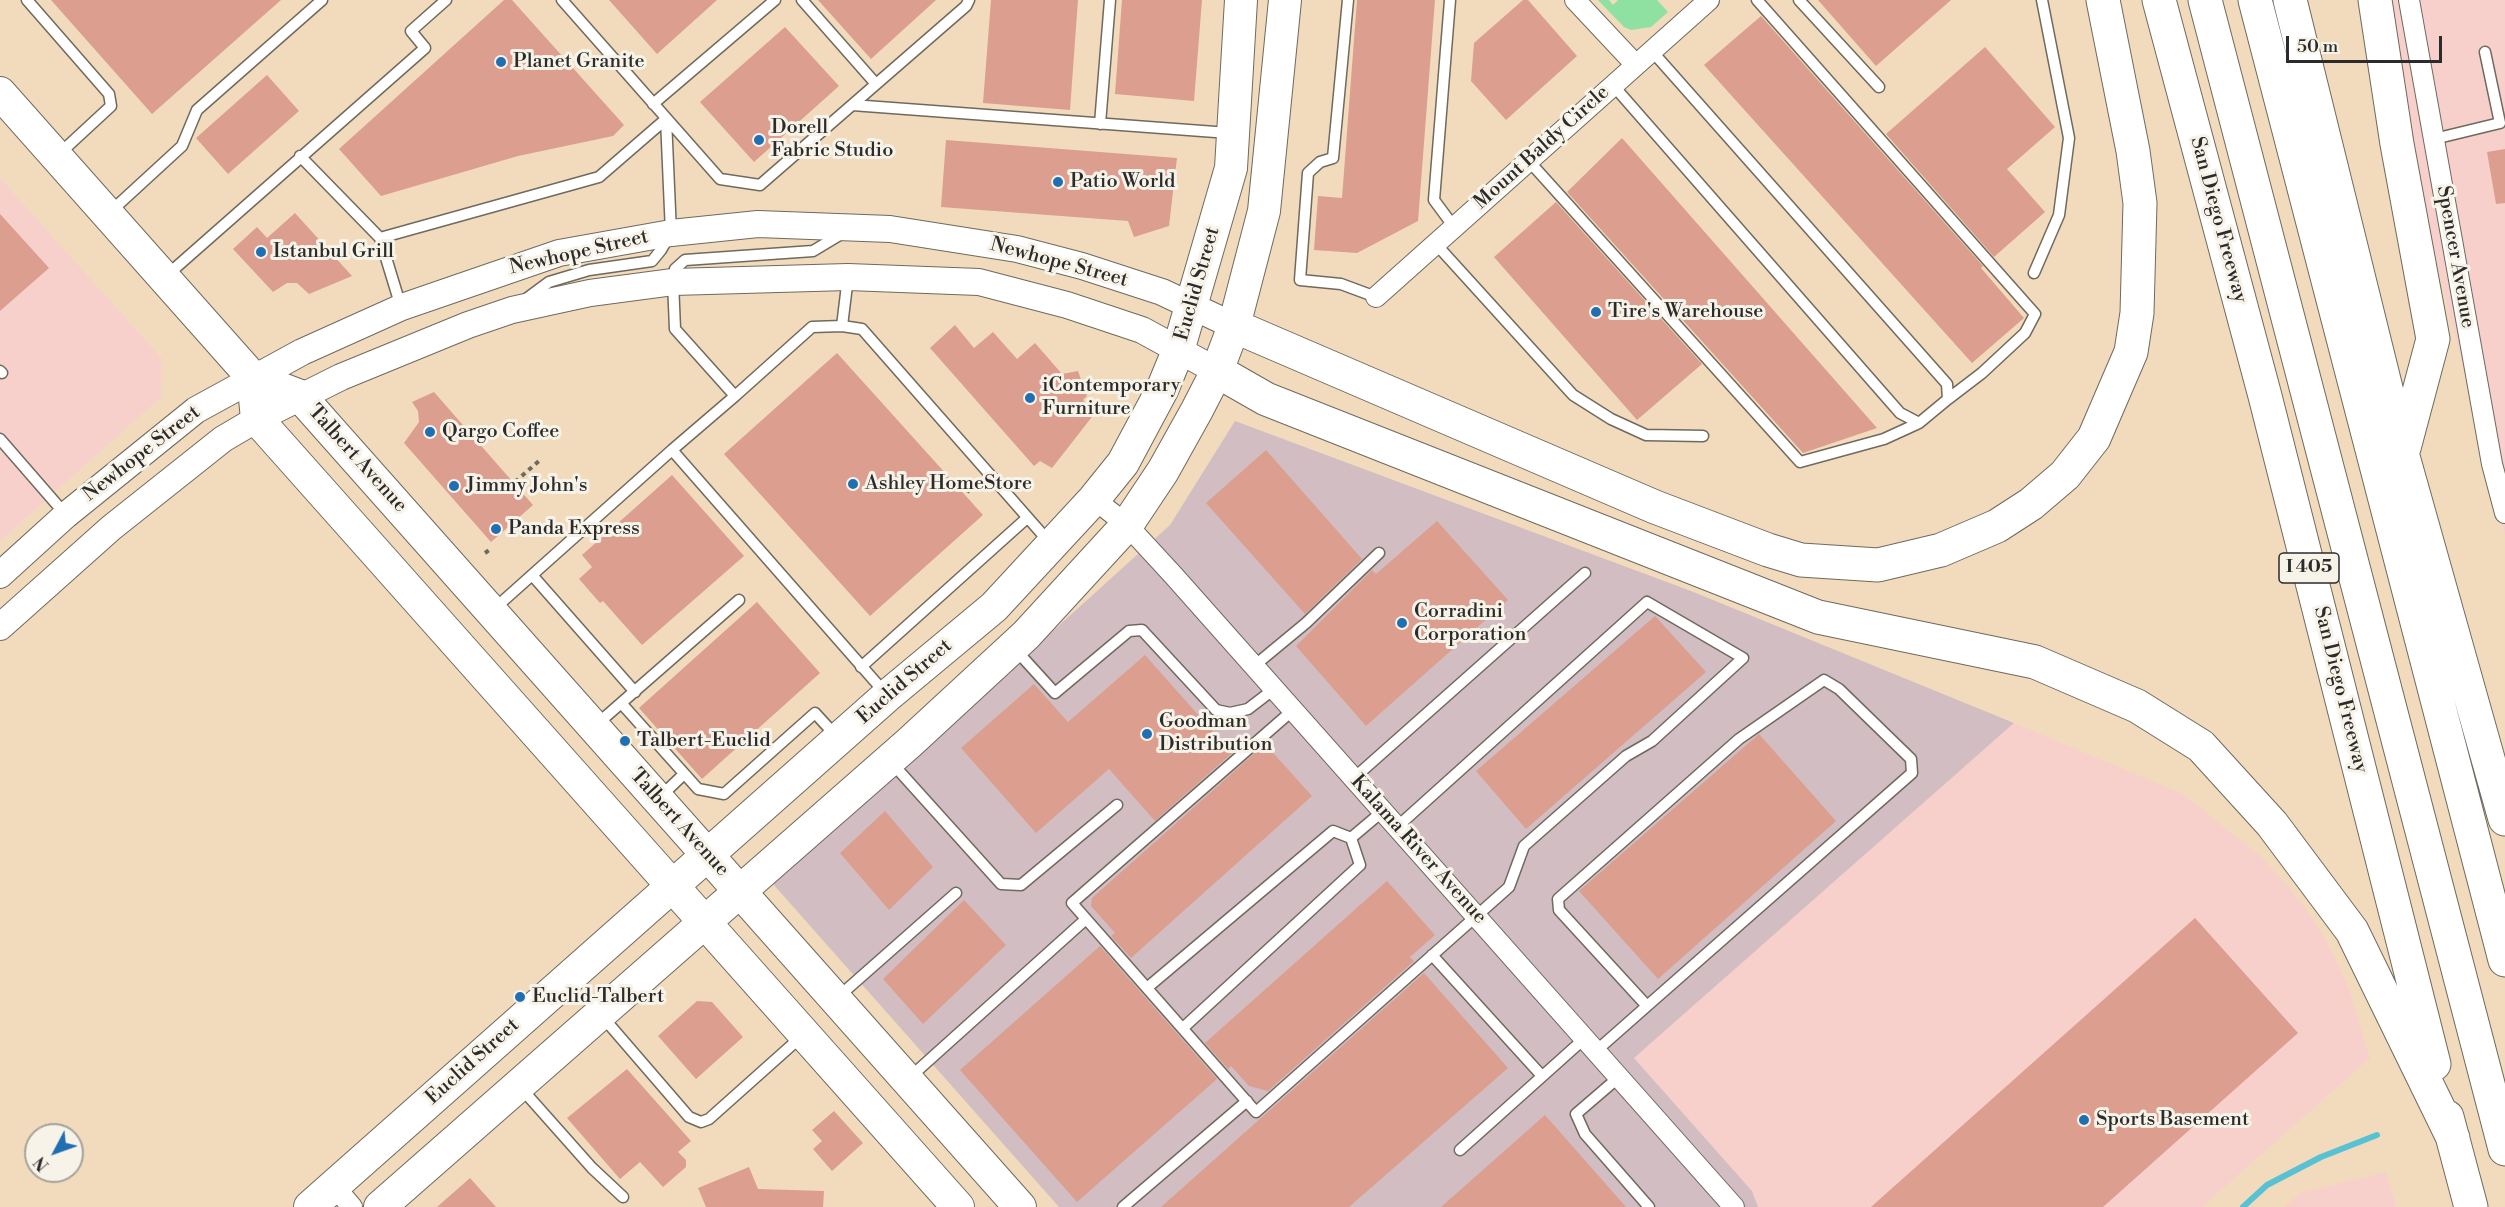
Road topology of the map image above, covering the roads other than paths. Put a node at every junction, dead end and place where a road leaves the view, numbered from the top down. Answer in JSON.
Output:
{"nodes":[{"id":1,"x":27,"y":0,"type":"edge"},
{"id":2,"x":322,"y":0,"type":"edge"},
{"id":3,"x":446,"y":0,"type":"edge"},
{"id":4,"x":562,"y":0,"type":"edge"},
{"id":5,"x":775,"y":0,"type":"edge"},
{"id":6,"x":802,"y":0,"type":"edge"},
{"id":7,"x":969,"y":0,"type":"edge"},
{"id":8,"x":1110,"y":0,"type":"edge"},
{"id":9,"x":1241,"y":0,"type":"edge"},
{"id":10,"x":1285,"y":0,"type":"edge"},
{"id":11,"x":1348,"y":0,"type":"edge"},
{"id":12,"x":1450,"y":0,"type":"edge"},
{"id":13,"x":1575,"y":0,"type":"edge"},
{"id":14,"x":1709,"y":0,"type":"edge"},
{"id":15,"x":1757,"y":0,"type":"edge"},
{"id":16,"x":1799,"y":0,"type":"edge"},
{"id":17,"x":2042,"y":0,"type":"edge"},
{"id":18,"x":2103,"y":0,"type":"edge"},
{"id":19,"x":2159,"y":0,"type":"edge"},
{"id":20,"x":2205,"y":0,"type":"edge"},
{"id":21,"x":2255,"y":0,"type":"edge"},
{"id":22,"x":2290,"y":0,"type":"edge"},
{"id":23,"x":2374,"y":0,"type":"edge"},
{"id":24,"x":2409,"y":0,"type":"edge"},
{"id":25,"x":1651,"y":50,"type":"junction"},
{"id":26,"x":2485,"y":52,"type":"dead end"},
{"id":27,"x":1635,"y":64,"type":"junction"},
{"id":28,"x":876,"y":84,"type":"junction"},
{"id":29,"x":1612,"y":84,"type":"junction"},
{"id":30,"x":1879,"y":87,"type":"dead end"},
{"id":31,"x":3,"y":102,"type":"edge"},
{"id":32,"x":652,"y":104,"type":"junction"},
{"id":33,"x":852,"y":105,"type":"junction"},
{"id":34,"x":666,"y":119,"type":"junction"},
{"id":35,"x":1100,"y":124,"type":"junction"},
{"id":36,"x":1233,"y":134,"type":"junction"},
{"id":37,"x":2434,"y":138,"type":"junction"},
{"id":38,"x":300,"y":156,"type":"junction"},
{"id":39,"x":56,"y":157,"type":"junction"},
{"id":40,"x":1528,"y":160,"type":"junction"},
{"id":41,"x":107,"y":215,"type":"junction"},
{"id":42,"x":1454,"y":226,"type":"junction"},
{"id":43,"x":853,"y":227,"type":"junction"},
{"id":44,"x":671,"y":233,"type":"junction"},
{"id":45,"x":380,"y":238,"type":"junction"},
{"id":46,"x":1435,"y":243,"type":"junction"},
{"id":47,"x":2034,"y":273,"type":"dead end"},
{"id":48,"x":848,"y":277,"type":"junction"},
{"id":49,"x":163,"y":279,"type":"junction"},
{"id":50,"x":673,"y":282,"type":"junction"},
{"id":51,"x":1376,"y":297,"type":"joint"},
{"id":52,"x":1193,"y":305,"type":"junction"},
{"id":53,"x":402,"y":307,"type":"junction"},
{"id":54,"x":512,"y":310,"type":"junction"},
{"id":55,"x":842,"y":326,"type":"junction"},
{"id":56,"x":1234,"y":326,"type":"junction"},
{"id":57,"x":1178,"y":351,"type":"junction"},
{"id":58,"x":1217,"y":371,"type":"junction"},
{"id":59,"x":253,"y":378,"type":"junction"},
{"id":60,"x":300,"y":396,"type":"junction"},
{"id":61,"x":735,"y":396,"type":"junction"},
{"id":62,"x":1948,"y":399,"type":"junction"},
{"id":63,"x":257,"y":419,"type":"junction"},
{"id":64,"x":1919,"y":423,"type":"junction"},
{"id":65,"x":1703,"y":436,"type":"dead end"},
{"id":66,"x":0,"y":439,"type":"edge"},
{"id":67,"x":672,"y":450,"type":"junction"},
{"id":68,"x":2402,"y":453,"type":"junction"},
{"id":69,"x":2500,"y":472,"type":"edge"},
{"id":70,"x":1094,"y":499,"type":"junction"},
{"id":71,"x":2505,"y":513,"type":"edge"},
{"id":72,"x":66,"y":515,"type":"junction"},
{"id":73,"x":1027,"y":518,"type":"junction"},
{"id":74,"x":1127,"y":525,"type":"junction"},
{"id":75,"x":1051,"y":544,"type":"junction"},
{"id":76,"x":1379,"y":553,"type":"dead end"},
{"id":77,"x":1585,"y":573,"type":"dead end"},
{"id":78,"x":0,"y":575,"type":"edge"},
{"id":79,"x":532,"y":575,"type":"junction"},
{"id":80,"x":739,"y":600,"type":"dead end"},
{"id":81,"x":491,"y":611,"type":"junction"},
{"id":82,"x":0,"y":627,"type":"edge"},
{"id":83,"x":1013,"y":647,"type":"junction"},
{"id":84,"x":1254,"y":666,"type":"junction"},
{"id":85,"x":861,"y":667,"type":"junction"},
{"id":86,"x":1274,"y":688,"type":"junction"},
{"id":87,"x":635,"y":692,"type":"junction"},
{"id":88,"x":887,"y":696,"type":"junction"},
{"id":89,"x":622,"y":704,"type":"junction"},
{"id":90,"x":1293,"y":710,"type":"junction"},
{"id":91,"x":594,"y":727,"type":"junction"},
{"id":92,"x":839,"y":739,"type":"junction"},
{"id":93,"x":889,"y":760,"type":"junction"},
{"id":94,"x":684,"y":774,"type":"junction"},
{"id":95,"x":1354,"y":778,"type":"junction"},
{"id":96,"x":657,"y":800,"type":"junction"},
{"id":97,"x":1117,"y":805,"type":"dead end"},
{"id":98,"x":1383,"y":811,"type":"junction"},
{"id":99,"x":2505,"y":819,"type":"edge"},
{"id":100,"x":1397,"y":827,"type":"junction"},
{"id":101,"x":1351,"y":838,"type":"junction"},
{"id":102,"x":707,"y":854,"type":"junction"},
{"id":103,"x":672,"y":885,"type":"junction"},
{"id":104,"x":740,"y":891,"type":"junction"},
{"id":105,"x":956,"y":893,"type":"dead end"},
{"id":106,"x":1476,"y":916,"type":"junction"},
{"id":107,"x":1086,"y":919,"type":"junction"},
{"id":108,"x":705,"y":922,"type":"junction"},
{"id":109,"x":1432,"y":955,"type":"junction"},
{"id":110,"x":2505,"y":960,"type":"edge"},
{"id":111,"x":1148,"y":987,"type":"junction"},
{"id":112,"x":836,"y":999,"type":"junction"},
{"id":113,"x":1647,"y":1006,"type":"junction"},
{"id":114,"x":600,"y":1014,"type":"junction"},
{"id":115,"x":1183,"y":1028,"type":"junction"},
{"id":116,"x":804,"y":1034,"type":"junction"},
{"id":117,"x":1591,"y":1044,"type":"junction"},
{"id":118,"x":1542,"y":1076,"type":"junction"},
{"id":119,"x":1620,"y":1077,"type":"junction"},
{"id":120,"x":907,"y":1080,"type":"junction"},
{"id":121,"x":518,"y":1085,"type":"junction"},
{"id":122,"x":1247,"y":1101,"type":"junction"},
{"id":123,"x":2453,"y":1138,"type":"junction"},
{"id":124,"x":2505,"y":1149,"type":"edge"},
{"id":125,"x":1460,"y":1150,"type":"dead end"},
{"id":126,"x":343,"y":1196,"type":"edge"},
{"id":127,"x":622,"y":1197,"type":"dead end"},
{"id":128,"x":310,"y":1207,"type":"edge"},
{"id":129,"x":380,"y":1207,"type":"edge"},
{"id":130,"x":958,"y":1207,"type":"edge"},
{"id":131,"x":1020,"y":1207,"type":"edge"},
{"id":132,"x":1123,"y":1207,"type":"edge"},
{"id":133,"x":1649,"y":1207,"type":"edge"},
{"id":134,"x":1734,"y":1207,"type":"edge"},
{"id":135,"x":2471,"y":1207,"type":"edge"}],
"edges":[{"from":1,"to":39,"type":"lane"},
{"from":2,"to":41,"type":"lane"},
{"from":3,"to":38,"type":"lane"},
{"from":4,"to":32,"type":"lane"},
{"from":5,"to":32,"type":"lane"},
{"from":6,"to":28,"type":"lane"},
{"from":7,"to":28,"type":"lane"},
{"from":8,"to":35,"type":"lane"},
{"from":9,"to":36,"type":"main road","name":"Euclid Street"},
{"from":10,"to":56,"type":"main road"},
{"from":11,"to":51,"type":"lane"},
{"from":12,"to":42,"type":"lane"},
{"from":13,"to":27,"type":"street"},
{"from":14,"to":25,"type":"street","name":"Mount Baldy Circle"},
{"from":15,"to":62,"type":"lane"},
{"from":16,"to":30,"type":"lane"},
{"from":17,"to":47,"type":"lane"},
{"from":18,"to":56,"type":"highway"},
{"from":19,"to":123,"type":"highway","name":"San Diego Freeway","number":"I 405"},
{"from":20,"to":124,"type":"highway"},
{"from":21,"to":110,"type":"highway"},
{"from":22,"to":68,"type":"highway"},
{"from":23,"to":68,"type":"highway"},
{"from":24,"to":37,"type":"street","name":"Spencer Avenue"},
{"from":25,"to":27,"type":"street","name":"Mount Baldy Circle"},
{"from":25,"to":62,"type":"lane"},
{"from":26,"to":37,"type":"lane"},
{"from":27,"to":29,"type":"street","name":"Mount Baldy Circle"},
{"from":28,"to":33,"type":"lane"},
{"from":29,"to":40,"type":"street","name":"Mount Baldy Circle"},
{"from":29,"to":64,"type":"lane"},
{"from":31,"to":39,"type":"main road","name":"Talbert Avenue"},
{"from":32,"to":34,"type":"lane"},
{"from":33,"to":34,"type":"lane"},
{"from":33,"to":35,"type":"lane"},
{"from":34,"to":44,"type":"lane"},
{"from":34,"to":45,"type":"lane"},
{"from":35,"to":36,"type":"lane"},
{"from":36,"to":52,"type":"main road","name":"Euclid Street"},
{"from":37,"to":69,"type":"street","name":"Spencer Avenue"},
{"from":38,"to":45,"type":"lane"},
{"from":38,"to":49,"type":"lane"},
{"from":39,"to":41,"type":"main road","name":"Talbert Avenue"},
{"from":40,"to":42,"type":"street","name":"Mount Baldy Circle"},
{"from":40,"to":64,"type":"lane"},
{"from":41,"to":49,"type":"main road","name":"Talbert Avenue"},
{"from":42,"to":46,"type":"street","name":"Mount Baldy Circle"},
{"from":43,"to":44,"type":"street","name":"Newhope Street"},
{"from":43,"to":50,"type":"lane"},
{"from":43,"to":52,"type":"street","name":"Newhope Street"},
{"from":44,"to":53,"type":"street","name":"Newhope Street"},
{"from":44,"to":54,"type":"lane"},
{"from":45,"to":53,"type":"lane"},
{"from":46,"to":51,"type":"street","name":"Mount Baldy Circle"},
{"from":46,"to":65,"type":"lane"},
{"from":48,"to":50,"type":"street","name":"Newhope Street"},
{"from":48,"to":55,"type":"lane"},
{"from":48,"to":57,"type":"street","name":"Newhope Street"},
{"from":49,"to":59,"type":"main road","name":"Talbert Avenue"},
{"from":50,"to":54,"type":"street","name":"Newhope Street"},
{"from":50,"to":61,"type":"lane"},
{"from":52,"to":56,"type":"street","name":"Newhope Street"},
{"from":52,"to":57,"type":"main road","name":"Euclid Street"},
{"from":53,"to":59,"type":"street","name":"Newhope Street"},
{"from":54,"to":60,"type":"street","name":"Newhope Street"},
{"from":55,"to":61,"type":"lane"},
{"from":55,"to":73,"type":"lane"},
{"from":56,"to":58,"type":"main road"},
{"from":57,"to":58,"type":"street","name":"Newhope Street"},
{"from":57,"to":70,"type":"main road","name":"Euclid Street"},
{"from":58,"to":74,"type":"main road"},
{"from":58,"to":123,"type":"highway"},
{"from":59,"to":60,"type":"main road","name":"Talbert Avenue"},
{"from":59,"to":63,"type":"main road"},
{"from":59,"to":72,"type":"street","name":"Newhope Street"},
{"from":60,"to":63,"type":"street","name":"Newhope Street"},
{"from":60,"to":81,"type":"main road","name":"Talbert Avenue"},
{"from":61,"to":67,"type":"lane"},
{"from":62,"to":64,"type":"lane"},
{"from":63,"to":82,"type":"street","name":"Newhope Street"},
{"from":63,"to":103,"type":"main road"},
{"from":66,"to":72,"type":"lane"},
{"from":67,"to":79,"type":"lane"},
{"from":67,"to":85,"type":"lane"},
{"from":68,"to":99,"type":"highway"},
{"from":69,"to":71,"type":"street","name":"Spencer Avenue"},
{"from":70,"to":74,"type":"street","name":"Kalama River Avenue"},
{"from":70,"to":75,"type":"main road","name":"Euclid Street"},
{"from":72,"to":78,"type":"street","name":"Newhope Street"},
{"from":73,"to":75,"type":"lane"},
{"from":73,"to":85,"type":"lane"},
{"from":74,"to":83,"type":"main road"},
{"from":74,"to":84,"type":"street","name":"Kalama River Avenue"},
{"from":75,"to":88,"type":"main road","name":"Euclid Street"},
{"from":76,"to":84,"type":"lane"},
{"from":77,"to":95,"type":"lane"},
{"from":79,"to":81,"type":"lane"},
{"from":79,"to":87,"type":"lane"},
{"from":80,"to":87,"type":"lane"},
{"from":81,"to":91,"type":"main road","name":"Talbert Avenue"},
{"from":83,"to":86,"type":"lane"},
{"from":83,"to":93,"type":"main road"},
{"from":84,"to":86,"type":"street","name":"Kalama River Avenue"},
{"from":85,"to":88,"type":"lane"},
{"from":86,"to":90,"type":"street","name":"Kalama River Avenue"},
{"from":87,"to":89,"type":"lane"},
{"from":88,"to":92,"type":"main road","name":"Euclid Street"},
{"from":89,"to":91,"type":"lane"},
{"from":89,"to":94,"type":"lane"},
{"from":90,"to":95,"type":"street","name":"Kalama River Avenue"},
{"from":90,"to":107,"type":"lane"},
{"from":91,"to":96,"type":"main road","name":"Talbert Avenue"},
{"from":92,"to":94,"type":"lane"},
{"from":92,"to":102,"type":"main road","name":"Euclid Street"},
{"from":93,"to":97,"type":"lane"},
{"from":93,"to":104,"type":"main road"},
{"from":94,"to":96,"type":"lane"},
{"from":95,"to":98,"type":"street","name":"Kalama River Avenue"},
{"from":96,"to":102,"type":"main road","name":"Talbert Avenue"},
{"from":98,"to":100,"type":"street","name":"Kalama River Avenue"},
{"from":98,"to":101,"type":"lane"},
{"from":100,"to":106,"type":"street","name":"Kalama River Avenue"},
{"from":100,"to":106,"type":"lane"},
{"from":101,"to":111,"type":"lane"},
{"from":101,"to":115,"type":"lane"},
{"from":102,"to":103,"type":"main road","name":"Euclid Street"},
{"from":102,"to":104,"type":"main road","name":"Talbert Avenue"},
{"from":103,"to":108,"type":"main road"},
{"from":103,"to":126,"type":"main road","name":"Euclid Street"},
{"from":104,"to":108,"type":"main road"},
{"from":104,"to":112,"type":"main road","name":"Talbert Avenue"},
{"from":105,"to":112,"type":"lane"},
{"from":106,"to":109,"type":"lane"},
{"from":106,"to":117,"type":"street","name":"Kalama River Avenue"},
{"from":107,"to":111,"type":"lane"},
{"from":107,"to":120,"type":"lane"},
{"from":108,"to":114,"type":"main road"},
{"from":108,"to":116,"type":"main road"},
{"from":109,"to":118,"type":"lane"},
{"from":109,"to":122,"type":"lane"},
{"from":111,"to":115,"type":"lane"},
{"from":112,"to":120,"type":"main road","name":"Talbert Avenue"},
{"from":113,"to":113,"type":"lane"},
{"from":113,"to":117,"type":"lane"},
{"from":114,"to":116,"type":"lane"},
{"from":114,"to":121,"type":"main road"},
{"from":115,"to":122,"type":"lane"},
{"from":116,"to":130,"type":"main road"},
{"from":117,"to":118,"type":"lane"},
{"from":117,"to":119,"type":"street","name":"Kalama River Avenue"},
{"from":118,"to":125,"type":"lane"},
{"from":119,"to":133,"type":"lane"},
{"from":119,"to":134,"type":"street","name":"Kalama River Avenue"},
{"from":120,"to":131,"type":"main road","name":"Talbert Avenue"},
{"from":121,"to":127,"type":"lane"},
{"from":121,"to":129,"type":"main road"},
{"from":122,"to":132,"type":"lane"},
{"from":123,"to":135,"type":"highway","name":"San Diego Freeway","number":"I 405"},
{"from":126,"to":128,"type":"main road","name":"Euclid Street"}]}
